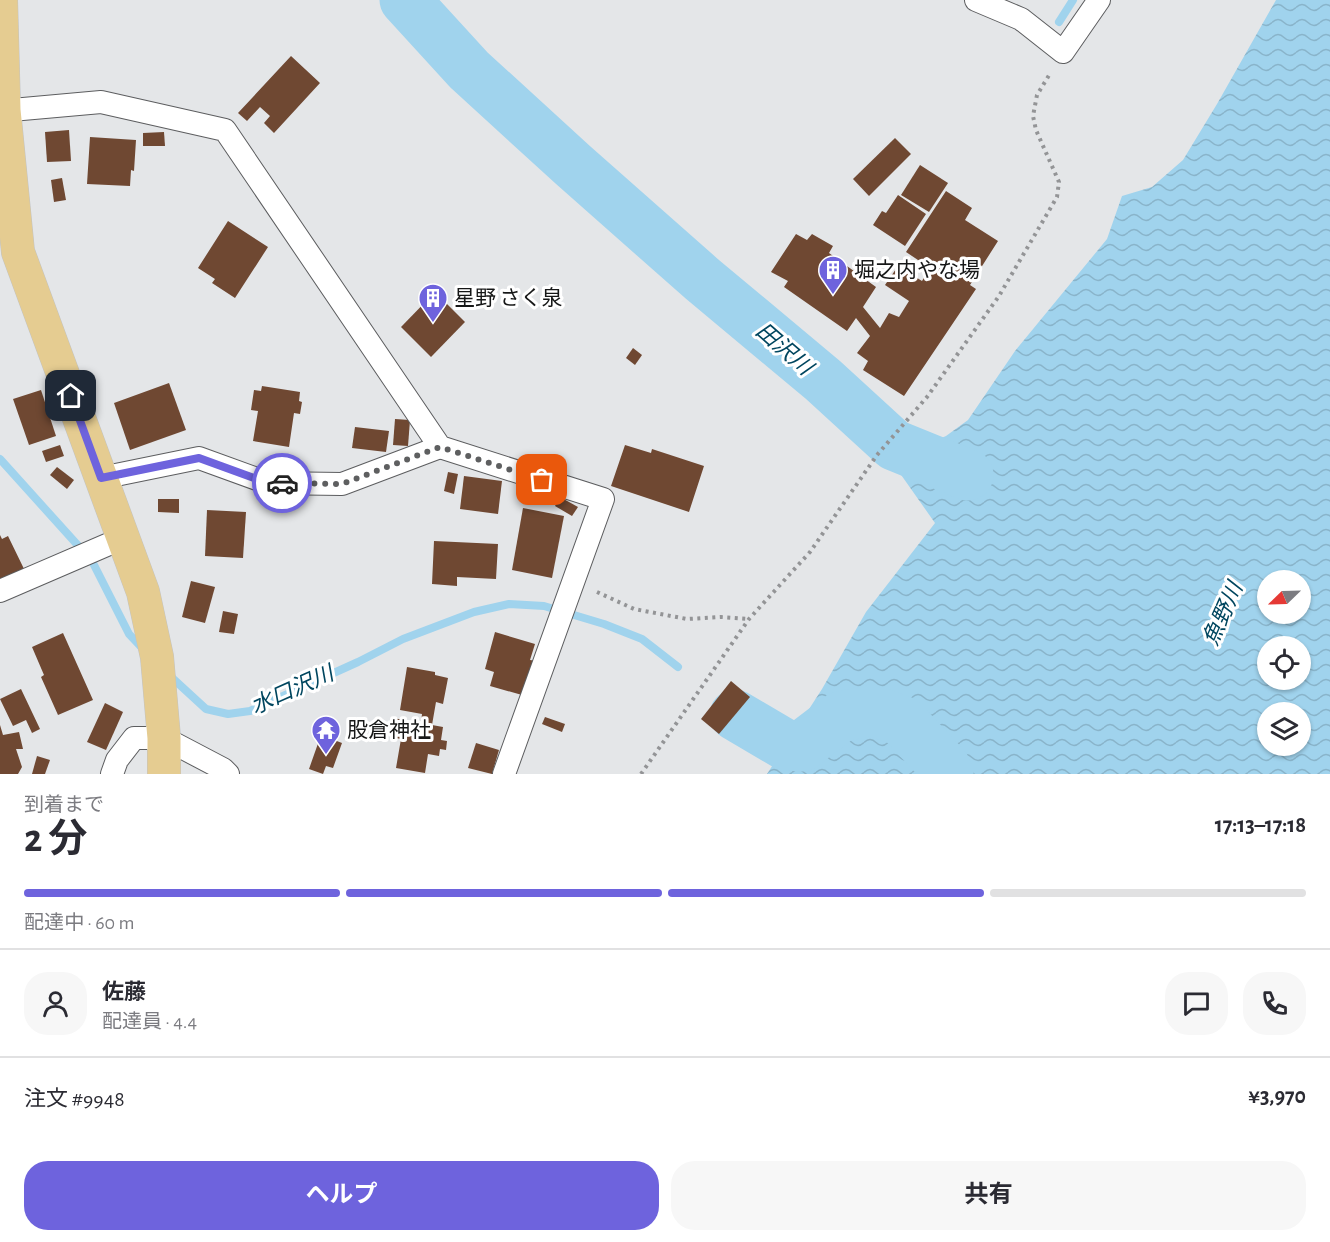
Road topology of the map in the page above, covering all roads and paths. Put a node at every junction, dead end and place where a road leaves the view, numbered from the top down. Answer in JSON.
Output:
{"nodes":[{"id":1,"x":1,"y":0,"type":"edge"},
{"id":2,"x":976,"y":0,"type":"edge"},
{"id":3,"x":1099,"y":0,"type":"edge"},
{"id":4,"x":1064,"y":52,"type":"junction"},
{"id":5,"x":2,"y":110,"type":"edge"},
{"id":6,"x":440,"y":447,"type":"junction"},
{"id":7,"x":101,"y":478,"type":"junction"},
{"id":8,"x":123,"y":538,"type":"junction"},
{"id":9,"x":574,"y":581,"type":"junction"},
{"id":10,"x":0,"y":591,"type":"edge"},
{"id":11,"x":749,"y":619,"type":"junction"},
{"id":12,"x":164,"y":738,"type":"junction"},
{"id":13,"x":112,"y":774,"type":"edge"},
{"id":14,"x":164,"y":774,"type":"edge"},
{"id":15,"x":228,"y":774,"type":"edge"},
{"id":16,"x":504,"y":774,"type":"edge"},
{"id":17,"x":641,"y":774,"type":"edge"}],
"edges":[{"from":1,"to":5,"type":"main road"},
{"from":2,"to":4,"type":"street"},
{"from":3,"to":4,"type":"street"},
{"from":4,"to":11,"type":"path"},
{"from":5,"to":6,"type":"street"},
{"from":5,"to":7,"type":"main road"},
{"from":6,"to":7,"type":"street"},
{"from":6,"to":9,"type":"street"},
{"from":7,"to":8,"type":"main road"},
{"from":8,"to":10,"type":"street"},
{"from":8,"to":12,"type":"main road"},
{"from":9,"to":11,"type":"path"},
{"from":9,"to":16,"type":"street"},
{"from":11,"to":17,"type":"path"},
{"from":12,"to":13,"type":"street"},
{"from":12,"to":14,"type":"main road"},
{"from":12,"to":15,"type":"street"}]}
